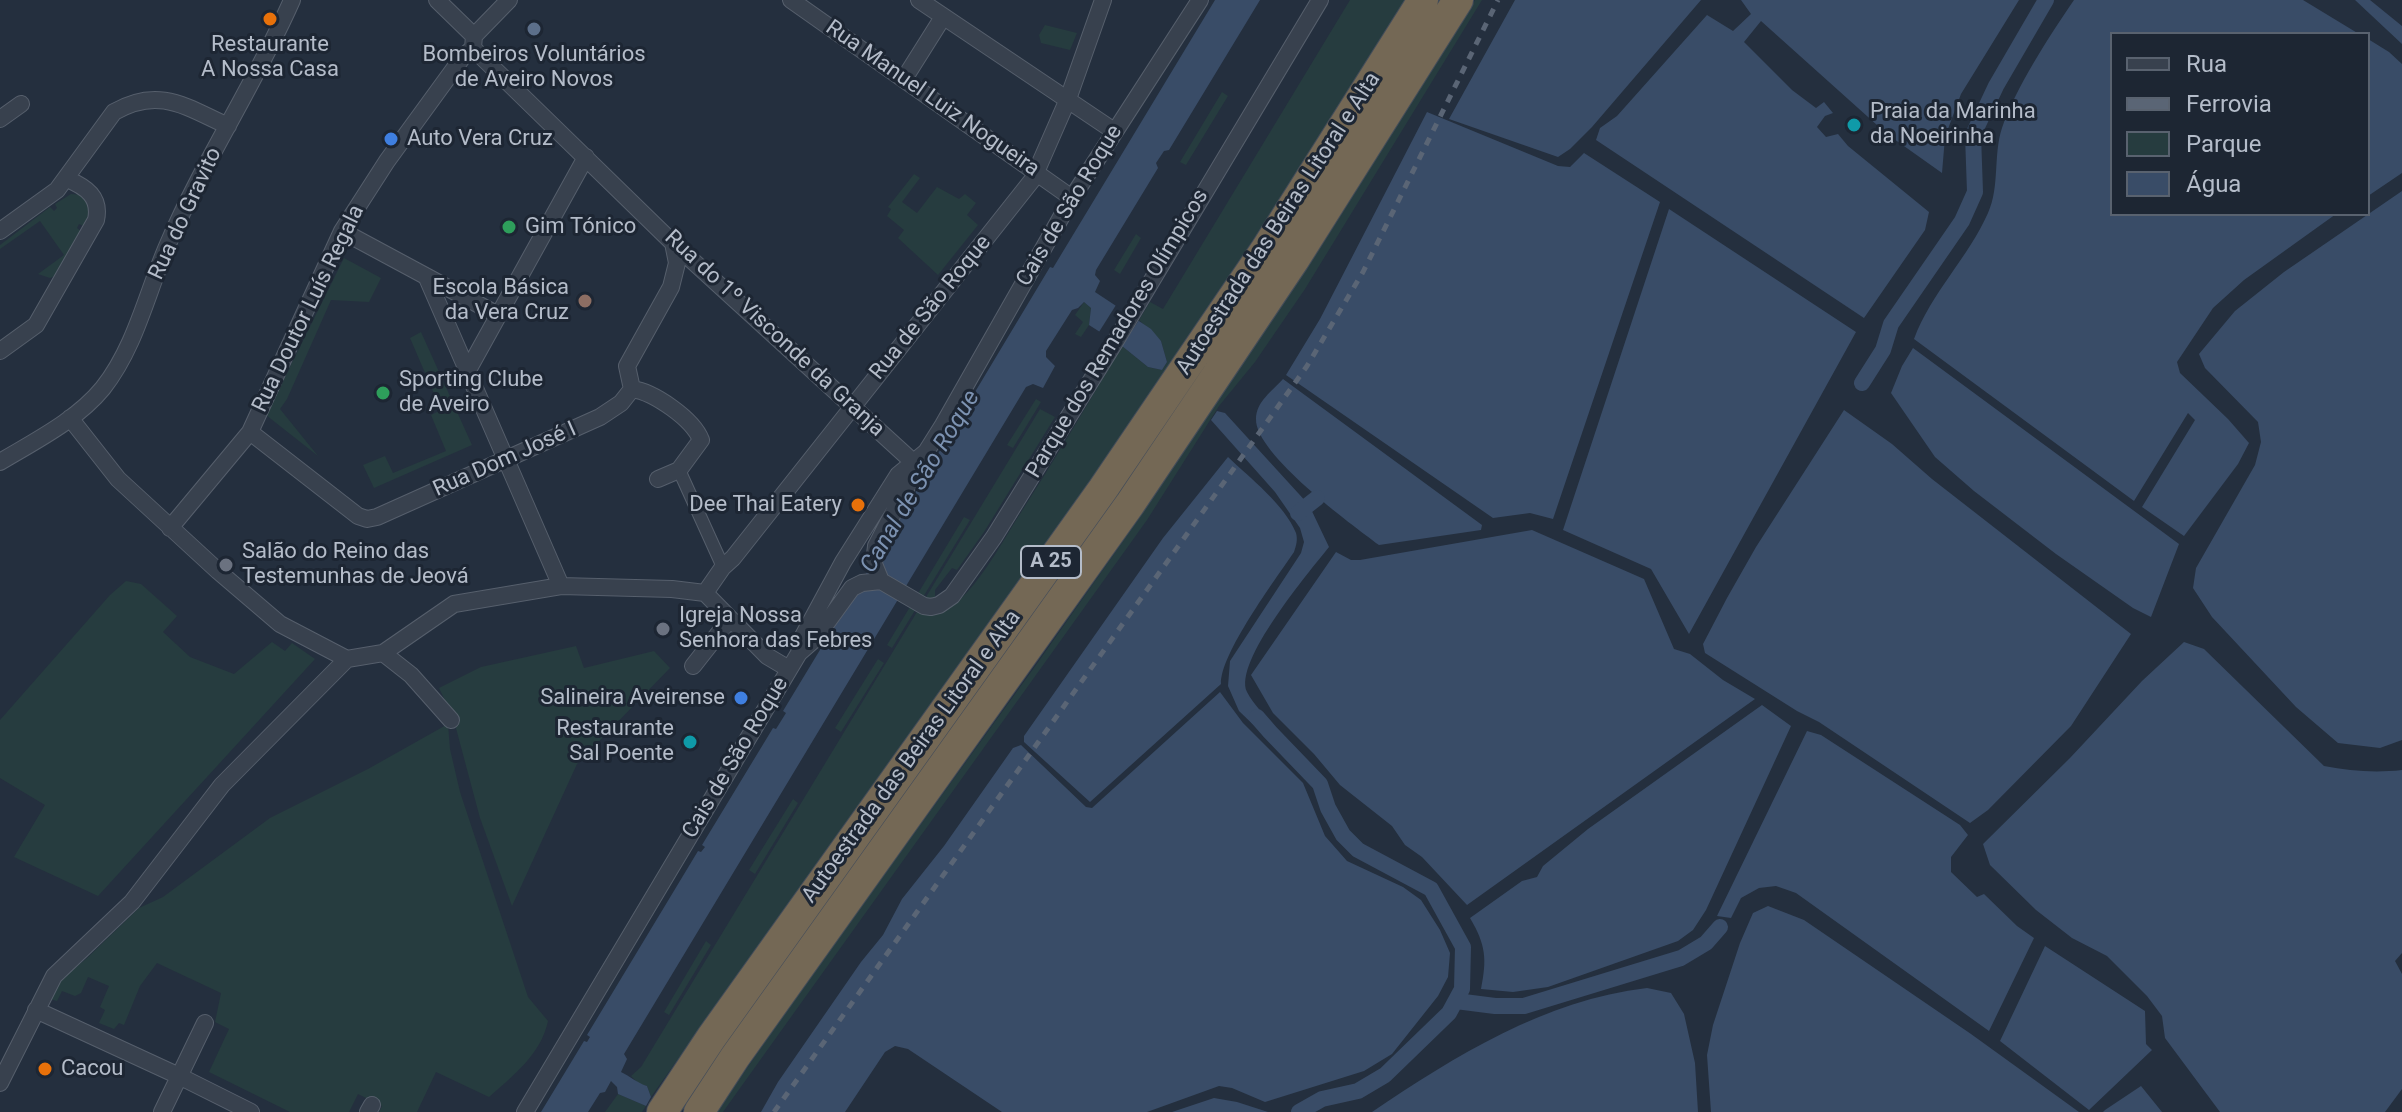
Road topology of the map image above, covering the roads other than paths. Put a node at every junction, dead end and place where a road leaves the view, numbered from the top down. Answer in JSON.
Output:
{"nodes":[{"id":1,"x":292,"y":0,"type":"edge"},
{"id":2,"x":437,"y":0,"type":"edge"},
{"id":3,"x":509,"y":0,"type":"edge"},
{"id":4,"x":791,"y":0,"type":"edge"},
{"id":5,"x":919,"y":0,"type":"edge"},
{"id":6,"x":1103,"y":0,"type":"edge"},
{"id":7,"x":1200,"y":0,"type":"edge"},
{"id":8,"x":1320,"y":0,"type":"edge"},
{"id":9,"x":1423,"y":0,"type":"edge"},
{"id":10,"x":1458,"y":0,"type":"edge"},
{"id":11,"x":943,"y":17,"type":"junction"},
{"id":12,"x":474,"y":42,"type":"junction"},
{"id":13,"x":904,"y":79,"type":"junction"},
{"id":14,"x":1068,"y":99,"type":"junction"},
{"id":15,"x":21,"y":104,"type":"dead end"},
{"id":16,"x":0,"y":119,"type":"edge"},
{"id":17,"x":228,"y":126,"type":"junction"},
{"id":18,"x":1114,"y":131,"type":"junction"},
{"id":19,"x":586,"y":157,"type":"junction"},
{"id":20,"x":1037,"y":172,"type":"junction"},
{"id":21,"x":67,"y":179,"type":"junction"},
{"id":22,"x":1072,"y":198,"type":"junction"},
{"id":23,"x":0,"y":231,"type":"edge"},
{"id":24,"x":342,"y":231,"type":"junction"},
{"id":25,"x":673,"y":243,"type":"junction"},
{"id":26,"x":427,"y":278,"type":"junction"},
{"id":27,"x":498,"y":315,"type":"junction"},
{"id":28,"x":0,"y":351,"type":"edge"},
{"id":29,"x":467,"y":372,"type":"junction"},
{"id":30,"x":632,"y":389,"type":"junction"},
{"id":31,"x":852,"y":406,"type":"junction"},
{"id":32,"x":70,"y":418,"type":"junction"},
{"id":33,"x":250,"y":432,"type":"junction"},
{"id":34,"x":506,"y":458,"type":"junction"},
{"id":35,"x":912,"y":461,"type":"junction"},
{"id":36,"x":0,"y":462,"type":"edge"},
{"id":37,"x":679,"y":470,"type":"junction"},
{"id":38,"x":658,"y":479,"type":"dead end"},
{"id":39,"x":170,"y":528,"type":"junction"},
{"id":40,"x":723,"y":567,"type":"junction"},
{"id":41,"x":881,"y":581,"type":"junction"},
{"id":42,"x":561,"y":586,"type":"junction"},
{"id":43,"x":705,"y":593,"type":"junction"},
{"id":44,"x":730,"y":619,"type":"junction"},
{"id":45,"x":383,"y":653,"type":"junction"},
{"id":46,"x":799,"y":653,"type":"junction"},
{"id":47,"x":347,"y":659,"type":"junction"},
{"id":48,"x":693,"y":666,"type":"dead end"},
{"id":49,"x":789,"y":669,"type":"junction"},
{"id":50,"x":451,"y":720,"type":"dead end"},
{"id":51,"x":36,"y":1010,"type":"junction"},
{"id":52,"x":205,"y":1023,"type":"dead end"},
{"id":53,"x":179,"y":1076,"type":"junction"},
{"id":54,"x":0,"y":1083,"type":"edge"},
{"id":55,"x":162,"y":1112,"type":"edge"},
{"id":56,"x":251,"y":1112,"type":"edge"},
{"id":57,"x":525,"y":1112,"type":"edge"},
{"id":58,"x":662,"y":1112,"type":"edge"},
{"id":59,"x":699,"y":1112,"type":"edge"}],
"edges":[{"from":1,"to":17,"type":"street","name":"Rua do Gravito"},
{"from":2,"to":12,"type":"street","name":"Rua do 1º Visconde da Granja"},
{"from":3,"to":12,"type":"street","name":"Rua Doutor Luís Regala"},
{"from":4,"to":13,"type":"street","name":"Rua Manuel Luiz Nogueira"},
{"from":5,"to":11,"type":"street"},
{"from":6,"to":14,"type":"street","name":"Rua de São Roque"},
{"from":7,"to":18,"type":"street","name":"Cais de São Roque"},
{"from":8,"to":41,"type":"street","name":"Parque dos Remadores Olímpicos"},
{"from":9,"to":58,"type":"highway","name":"Autoestrada das Beiras Litoral e Alta","number":"A 25"},
{"from":10,"to":59,"type":"highway","name":"Autoestrada das Beiras Litoral e Alta","number":"A 25"},
{"from":11,"to":13,"type":"street"},
{"from":11,"to":14,"type":"street"},
{"from":12,"to":19,"type":"street","name":"Rua do 1º Visconde da Granja"},
{"from":12,"to":24,"type":"street","name":"Rua Doutor Luís Regala"},
{"from":13,"to":20,"type":"street","name":"Rua Manuel Luiz Nogueira"},
{"from":14,"to":18,"type":"street"},
{"from":14,"to":20,"type":"street","name":"Rua de São Roque"},
{"from":15,"to":16,"type":"street"},
{"from":17,"to":21,"type":"street"},
{"from":17,"to":32,"type":"street","name":"Rua do Gravito"},
{"from":18,"to":22,"type":"street","name":"Cais de São Roque"},
{"from":19,"to":25,"type":"street","name":"Rua do 1º Visconde da Granja"},
{"from":19,"to":27,"type":"street"},
{"from":20,"to":22,"type":"street","name":"Rua Manuel Luiz Nogueira"},
{"from":20,"to":31,"type":"street","name":"Rua de São Roque"},
{"from":21,"to":23,"type":"street"},
{"from":21,"to":28,"type":"street"},
{"from":22,"to":35,"type":"street","name":"Cais de São Roque"},
{"from":24,"to":26,"type":"street"},
{"from":24,"to":33,"type":"street","name":"Rua Doutor Luís Regala"},
{"from":25,"to":30,"type":"street"},
{"from":25,"to":31,"type":"street","name":"Rua do 1º Visconde da Granja"},
{"from":26,"to":27,"type":"street"},
{"from":26,"to":29,"type":"street"},
{"from":27,"to":29,"type":"street"},
{"from":29,"to":34,"type":"street"},
{"from":30,"to":34,"type":"street","name":"Rua Dom José I"},
{"from":30,"to":37,"type":"street"},
{"from":31,"to":35,"type":"street","name":"Rua do 1º Visconde da Granja"},
{"from":31,"to":40,"type":"street","name":"Rua de São Roque"},
{"from":32,"to":36,"type":"street","name":"Rua do Gravito"},
{"from":32,"to":39,"type":"street"},
{"from":33,"to":34,"type":"street","name":"Rua Dom José I"},
{"from":33,"to":39,"type":"street","name":"Rua Doutor Luís Regala"},
{"from":34,"to":42,"type":"street"},
{"from":35,"to":41,"type":"street"},
{"from":35,"to":46,"type":"street","name":"Cais de São Roque"},
{"from":37,"to":38,"type":"street"},
{"from":37,"to":40,"type":"street"},
{"from":39,"to":47,"type":"street"},
{"from":40,"to":43,"type":"street","name":"Rua de São Roque"},
{"from":41,"to":46,"type":"street"},
{"from":42,"to":43,"type":"street"},
{"from":42,"to":45,"type":"street"},
{"from":43,"to":44,"type":"street"},
{"from":44,"to":48,"type":"street"},
{"from":44,"to":49,"type":"street"},
{"from":45,"to":47,"type":"street"},
{"from":45,"to":50,"type":"street"},
{"from":46,"to":49,"type":"street","name":"Cais de São Roque"},
{"from":47,"to":51,"type":"street"},
{"from":49,"to":57,"type":"street","name":"Cais de São Roque"},
{"from":51,"to":53,"type":"street"},
{"from":51,"to":54,"type":"street"},
{"from":52,"to":53,"type":"street"},
{"from":53,"to":55,"type":"street"},
{"from":53,"to":56,"type":"street"}]}
